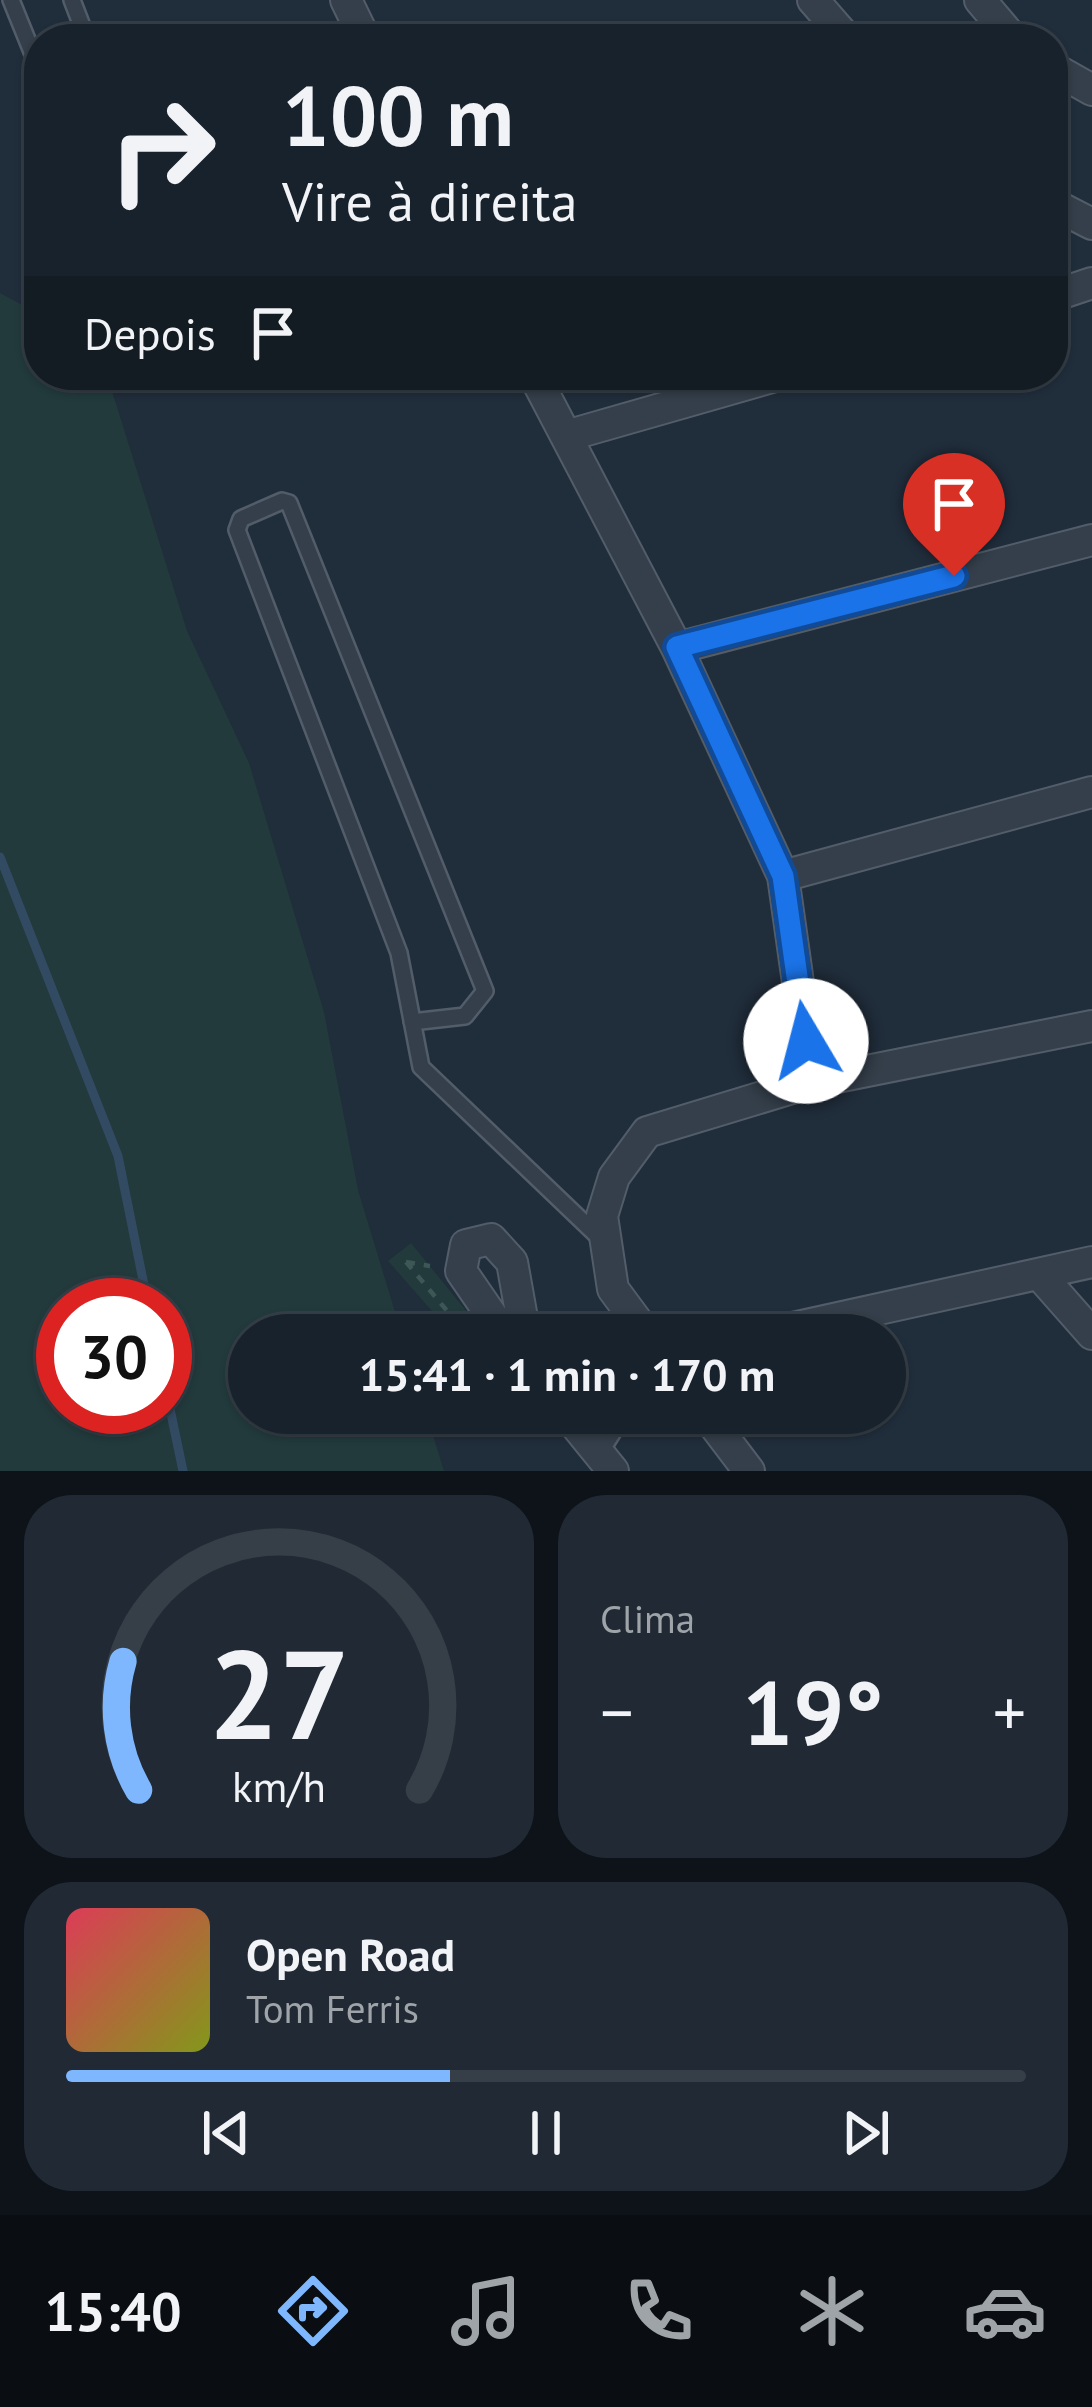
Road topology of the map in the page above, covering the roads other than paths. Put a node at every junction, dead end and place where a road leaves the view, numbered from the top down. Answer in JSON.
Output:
{"nodes":[{"id":1,"x":11,"y":0,"type":"edge"},
{"id":2,"x":812,"y":0,"type":"edge"},
{"id":3,"x":980,"y":0,"type":"edge"},
{"id":4,"x":834,"y":24,"type":"edge"},
{"id":5,"x":1000,"y":24,"type":"edge"},
{"id":6,"x":24,"y":32,"type":"edge"},
{"id":7,"x":542,"y":390,"type":"edge"},
{"id":8,"x":727,"y":390,"type":"edge"},
{"id":9,"x":566,"y":436,"type":"junction"},
{"id":10,"x":1092,"y":540,"type":"edge"},
{"id":11,"x":677,"y":647,"type":"junction"},
{"id":12,"x":1092,"y":792,"type":"edge"},
{"id":13,"x":783,"y":876,"type":"junction"},
{"id":14,"x":412,"y":1022,"type":"junction"},
{"id":15,"x":1092,"y":1026,"type":"edge"},
{"id":16,"x":812,"y":1082,"type":"junction"},
{"id":17,"x":607,"y":1244,"type":"junction"},
{"id":18,"x":1092,"y":1262,"type":"edge"},
{"id":19,"x":1040,"y":1275,"type":"junction"},
{"id":20,"x":491,"y":1314,"type":"edge"},
{"id":21,"x":521,"y":1314,"type":"edge"},
{"id":22,"x":632,"y":1314,"type":"edge"},
{"id":23,"x":859,"y":1314,"type":"edge"},
{"id":24,"x":1092,"y":1334,"type":"edge"},
{"id":25,"x":583,"y":1434,"type":"edge"},
{"id":26,"x":617,"y":1434,"type":"edge"},
{"id":27,"x":721,"y":1434,"type":"edge"},
{"id":28,"x":606,"y":1462,"type":"edge"},
{"id":29,"x":749,"y":1471,"type":"edge"}],
"edges":[{"from":1,"to":6,"type":"lane"},
{"from":2,"to":4,"type":"street"},
{"from":3,"to":5,"type":"street"},
{"from":7,"to":9,"type":"street"},
{"from":8,"to":9,"type":"street"},
{"from":9,"to":11,"type":"street"},
{"from":10,"to":11,"type":"street"},
{"from":11,"to":13,"type":"street"},
{"from":12,"to":13,"type":"street"},
{"from":13,"to":16,"type":"street"},
{"from":14,"to":14,"type":"lane"},
{"from":14,"to":17,"type":"lane"},
{"from":15,"to":16,"type":"street"},
{"from":16,"to":17,"type":"street"},
{"from":17,"to":22,"type":"street"},
{"from":18,"to":19,"type":"street"},
{"from":19,"to":23,"type":"street"},
{"from":19,"to":24,"type":"street"},
{"from":20,"to":21,"type":"street"},
{"from":25,"to":28,"type":"street"},
{"from":26,"to":28,"type":"lane"},
{"from":27,"to":29,"type":"street"}]}
